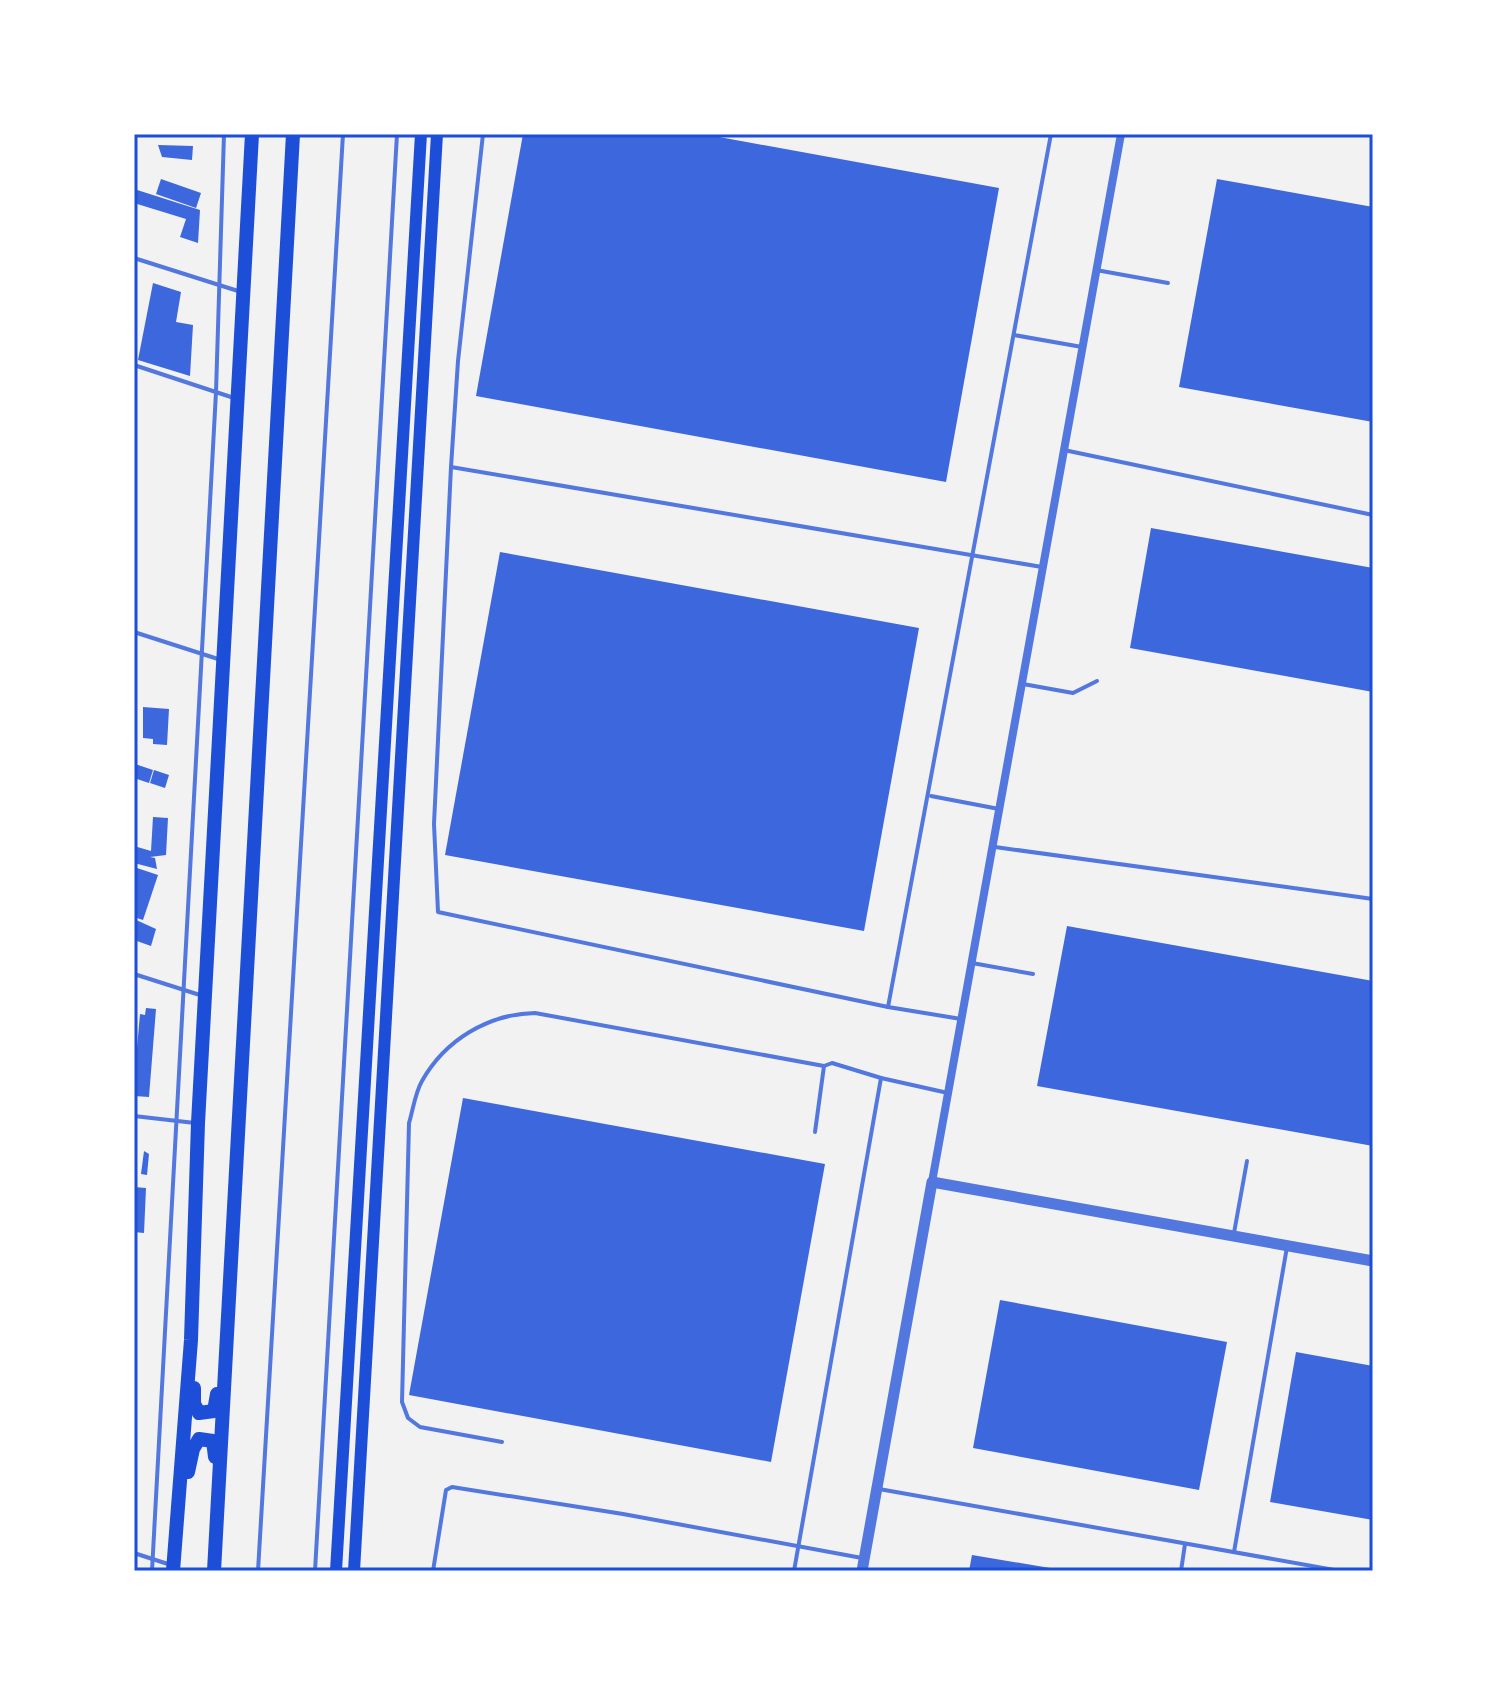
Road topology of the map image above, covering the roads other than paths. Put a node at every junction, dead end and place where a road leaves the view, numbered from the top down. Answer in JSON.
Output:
{"nodes":[{"id":1,"x":224,"y":134,"type":"edge"},
{"id":2,"x":252,"y":134,"type":"edge"},
{"id":3,"x":293,"y":134,"type":"edge"},
{"id":4,"x":343,"y":134,"type":"edge"},
{"id":5,"x":397,"y":134,"type":"edge"},
{"id":6,"x":421,"y":134,"type":"edge"},
{"id":7,"x":437,"y":134,"type":"edge"},
{"id":8,"x":483,"y":134,"type":"edge"},
{"id":9,"x":1051,"y":134,"type":"edge"},
{"id":10,"x":1121,"y":134,"type":"edge"},
{"id":11,"x":134,"y":258,"type":"edge"},
{"id":12,"x":1096,"y":270,"type":"junction"},
{"id":13,"x":1168,"y":283,"type":"dead end"},
{"id":14,"x":220,"y":285,"type":"junction"},
{"id":15,"x":244,"y":293,"type":"junction"},
{"id":16,"x":1014,"y":335,"type":"junction"},
{"id":17,"x":1082,"y":347,"type":"junction"},
{"id":18,"x":134,"y":365,"type":"edge"},
{"id":19,"x":216,"y":392,"type":"junction"},
{"id":20,"x":237,"y":399,"type":"junction"},
{"id":21,"x":1064,"y":450,"type":"junction"},
{"id":22,"x":451,"y":467,"type":"junction"},
{"id":23,"x":1373,"y":515,"type":"edge"},
{"id":24,"x":974,"y":555,"type":"junction"},
{"id":25,"x":1043,"y":567,"type":"junction"},
{"id":26,"x":134,"y":632,"type":"edge"},
{"id":27,"x":201,"y":654,"type":"junction"},
{"id":28,"x":224,"y":661,"type":"junction"},
{"id":29,"x":1097,"y":681,"type":"dead end"},
{"id":30,"x":1022,"y":684,"type":"junction"},
{"id":31,"x":929,"y":796,"type":"junction"},
{"id":32,"x":999,"y":809,"type":"junction"},
{"id":33,"x":992,"y":847,"type":"junction"},
{"id":34,"x":1373,"y":899,"type":"edge"},
{"id":35,"x":972,"y":963,"type":"junction"},
{"id":36,"x":134,"y":974,"type":"edge"},
{"id":37,"x":1033,"y":974,"type":"dead end"},
{"id":38,"x":183,"y":990,"type":"junction"},
{"id":39,"x":205,"y":997,"type":"junction"},
{"id":40,"x":888,"y":1007,"type":"junction"},
{"id":41,"x":961,"y":1019,"type":"junction"},
{"id":42,"x":824,"y":1066,"type":"junction"},
{"id":43,"x":881,"y":1078,"type":"junction"},
{"id":44,"x":948,"y":1093,"type":"junction"},
{"id":45,"x":134,"y":1116,"type":"edge"},
{"id":46,"x":176,"y":1122,"type":"junction"},
{"id":47,"x":198,"y":1123,"type":"junction"},
{"id":48,"x":815,"y":1132,"type":"dead end"},
{"id":49,"x":1247,"y":1161,"type":"dead end"},
{"id":50,"x":932,"y":1182,"type":"junction"},
{"id":51,"x":1234,"y":1236,"type":"junction"},
{"id":52,"x":1287,"y":1245,"type":"junction"},
{"id":53,"x":1373,"y":1261,"type":"edge"},
{"id":54,"x":191,"y":1340,"type":"junction"},
{"id":55,"x":227,"y":1341,"type":"junction"},
{"id":56,"x":502,"y":1442,"type":"dead end"},
{"id":57,"x":877,"y":1489,"type":"junction"},
{"id":58,"x":178,"y":1500,"type":"junction"},
{"id":59,"x":218,"y":1501,"type":"junction"},
{"id":60,"x":1185,"y":1544,"type":"junction"},
{"id":61,"x":798,"y":1547,"type":"junction"},
{"id":62,"x":1234,"y":1552,"type":"junction"},
{"id":63,"x":134,"y":1553,"type":"edge"},
{"id":64,"x":152,"y":1559,"type":"junction"},
{"id":65,"x":863,"y":1565,"type":"edge"},
{"id":66,"x":173,"y":1568,"type":"edge"},
{"id":67,"x":152,"y":1571,"type":"edge"},
{"id":68,"x":214,"y":1571,"type":"edge"},
{"id":69,"x":258,"y":1571,"type":"edge"},
{"id":70,"x":315,"y":1571,"type":"edge"},
{"id":71,"x":336,"y":1571,"type":"edge"},
{"id":72,"x":354,"y":1571,"type":"edge"},
{"id":73,"x":433,"y":1571,"type":"edge"},
{"id":74,"x":794,"y":1571,"type":"edge"},
{"id":75,"x":1181,"y":1571,"type":"edge"},
{"id":76,"x":1340,"y":1571,"type":"edge"}],
"edges":[{"from":1,"to":14,"type":"lane"},
{"from":2,"to":15,"type":"highway"},
{"from":3,"to":55,"type":"highway"},
{"from":4,"to":69,"type":"lane"},
{"from":5,"to":70,"type":"lane"},
{"from":6,"to":71,"type":"main road"},
{"from":7,"to":72,"type":"main road"},
{"from":8,"to":22,"type":"lane"},
{"from":9,"to":16,"type":"lane"},
{"from":10,"to":12,"type":"street"},
{"from":11,"to":14,"type":"lane"},
{"from":12,"to":13,"type":"lane"},
{"from":12,"to":17,"type":"street"},
{"from":14,"to":15,"type":"lane"},
{"from":14,"to":19,"type":"lane"},
{"from":15,"to":20,"type":"highway"},
{"from":16,"to":17,"type":"lane"},
{"from":16,"to":24,"type":"lane"},
{"from":17,"to":21,"type":"street"},
{"from":18,"to":19,"type":"lane"},
{"from":19,"to":20,"type":"lane"},
{"from":19,"to":27,"type":"lane"},
{"from":20,"to":28,"type":"highway"},
{"from":21,"to":23,"type":"lane"},
{"from":21,"to":25,"type":"street"},
{"from":22,"to":24,"type":"lane"},
{"from":22,"to":40,"type":"lane"},
{"from":24,"to":25,"type":"lane"},
{"from":24,"to":31,"type":"lane"},
{"from":25,"to":30,"type":"street"},
{"from":26,"to":27,"type":"lane"},
{"from":27,"to":28,"type":"lane"},
{"from":27,"to":38,"type":"lane"},
{"from":28,"to":39,"type":"highway"},
{"from":29,"to":30,"type":"lane"},
{"from":30,"to":32,"type":"street"},
{"from":31,"to":32,"type":"lane"},
{"from":31,"to":40,"type":"lane"},
{"from":32,"to":33,"type":"street"},
{"from":33,"to":34,"type":"lane"},
{"from":33,"to":35,"type":"street"},
{"from":35,"to":37,"type":"lane"},
{"from":35,"to":41,"type":"street"},
{"from":36,"to":38,"type":"lane"},
{"from":38,"to":39,"type":"lane"},
{"from":38,"to":46,"type":"lane"},
{"from":39,"to":47,"type":"highway"},
{"from":40,"to":41,"type":"lane"},
{"from":41,"to":44,"type":"street"},
{"from":42,"to":43,"type":"lane"},
{"from":42,"to":48,"type":"lane"},
{"from":42,"to":56,"type":"lane"},
{"from":43,"to":44,"type":"lane"},
{"from":43,"to":61,"type":"lane"},
{"from":44,"to":50,"type":"street"},
{"from":45,"to":46,"type":"lane"},
{"from":46,"to":47,"type":"lane"},
{"from":46,"to":64,"type":"lane"},
{"from":47,"to":54,"type":"highway"},
{"from":49,"to":51,"type":"lane"},
{"from":50,"to":51,"type":"street"},
{"from":50,"to":57,"type":"street"},
{"from":51,"to":52,"type":"street"},
{"from":52,"to":53,"type":"street"},
{"from":52,"to":62,"type":"lane"},
{"from":54,"to":55,"type":"highway"},
{"from":54,"to":58,"type":"highway"},
{"from":55,"to":59,"type":"highway"},
{"from":57,"to":60,"type":"lane"},
{"from":57,"to":65,"type":"street"},
{"from":58,"to":59,"type":"highway"},
{"from":58,"to":66,"type":"highway"},
{"from":59,"to":68,"type":"highway"},
{"from":60,"to":62,"type":"lane"},
{"from":60,"to":75,"type":"lane"},
{"from":61,"to":65,"type":"lane"},
{"from":61,"to":73,"type":"lane"},
{"from":61,"to":74,"type":"lane"},
{"from":62,"to":76,"type":"lane"},
{"from":63,"to":64,"type":"lane"},
{"from":64,"to":66,"type":"lane"},
{"from":64,"to":67,"type":"lane"}]}
